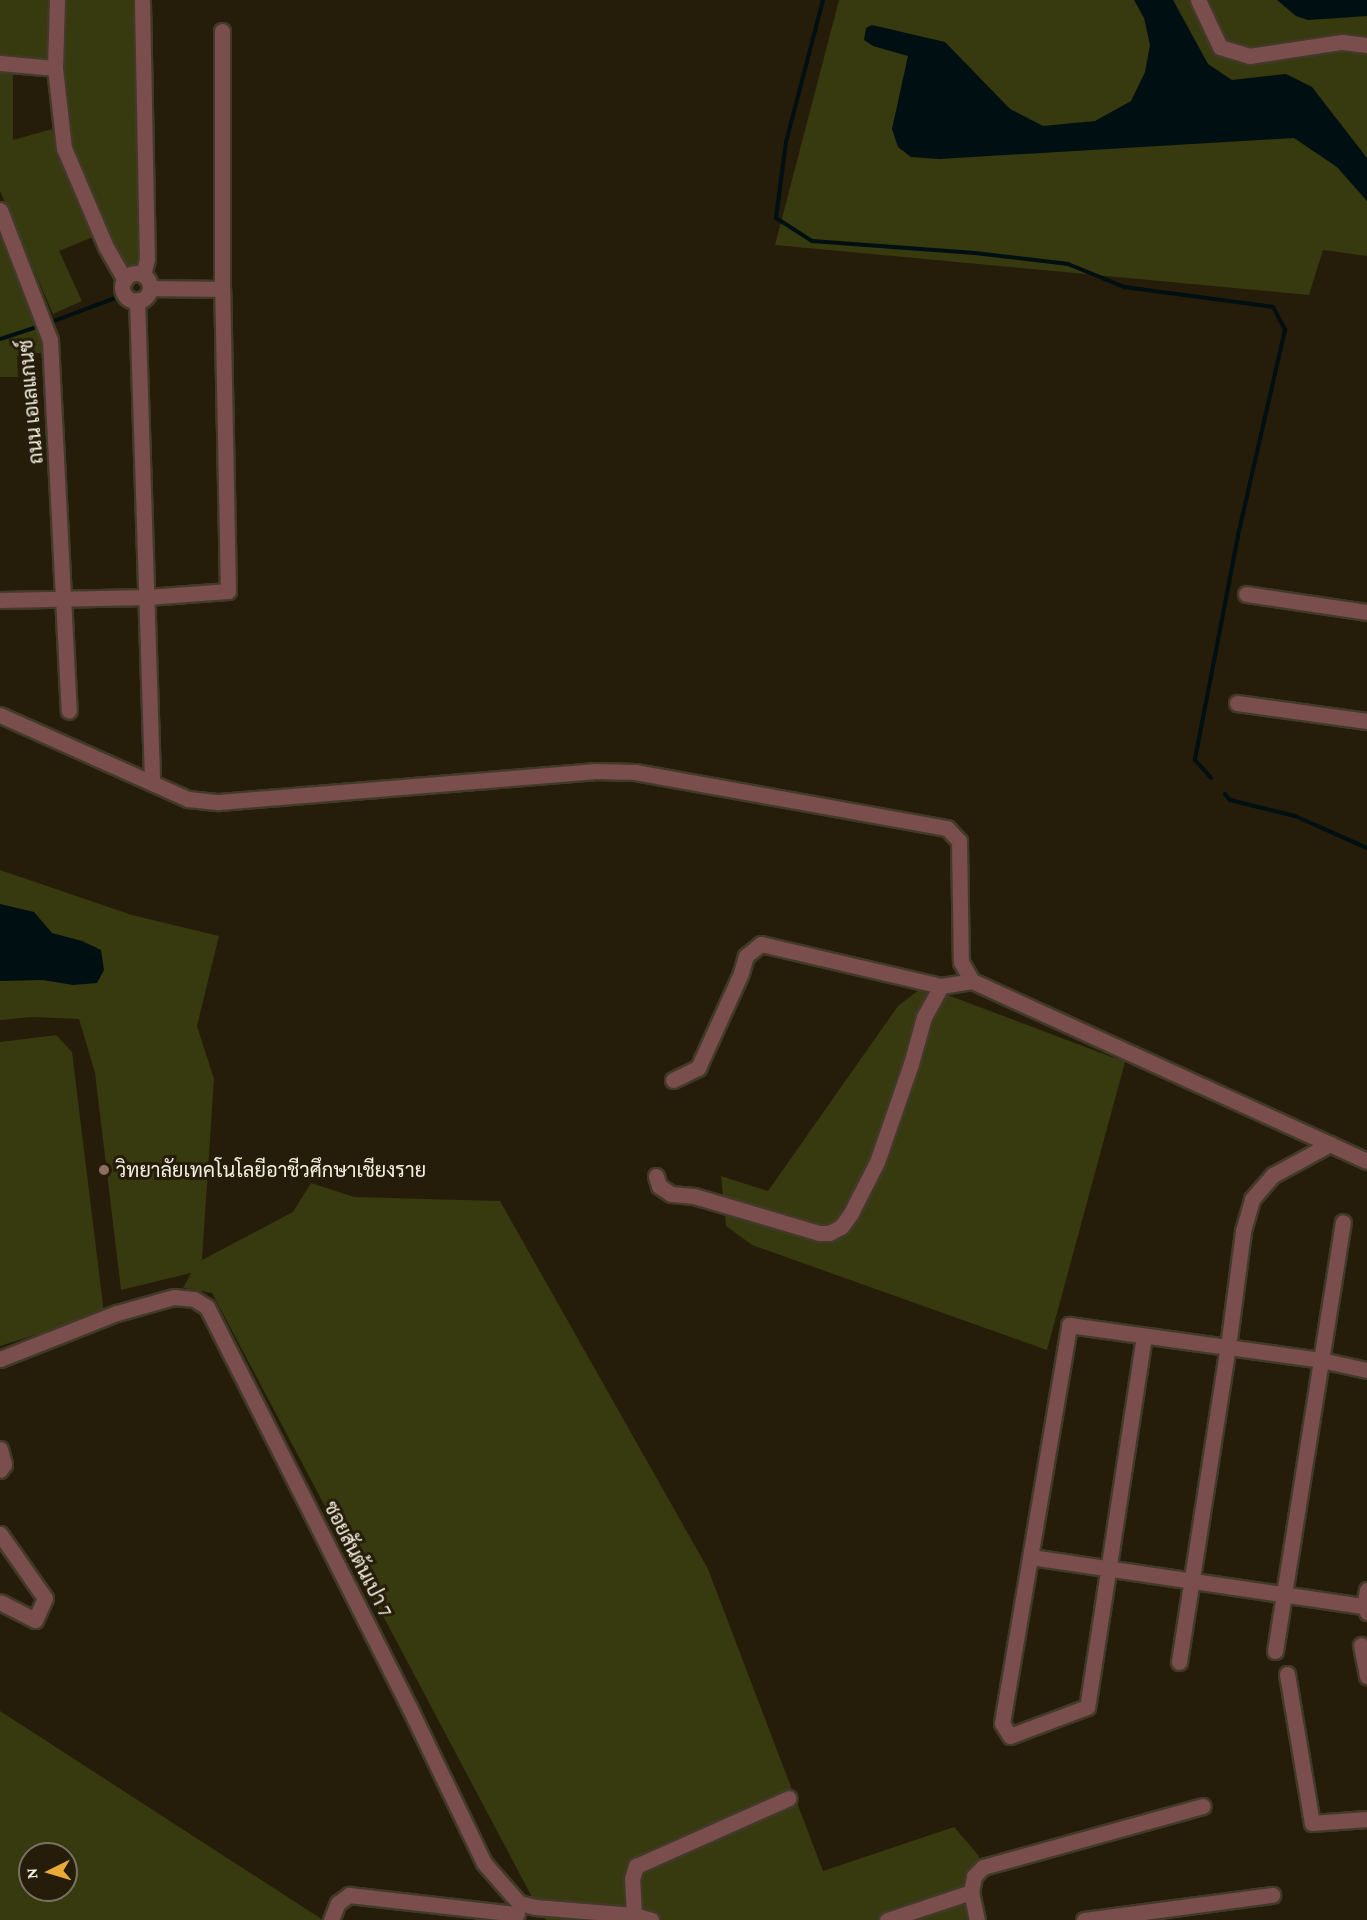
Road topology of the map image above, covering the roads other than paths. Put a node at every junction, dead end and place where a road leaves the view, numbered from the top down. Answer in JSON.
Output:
{"nodes":[{"id":1,"x":57,"y":0,"type":"edge"},
{"id":2,"x":1198,"y":0,"type":"edge"},
{"id":3,"x":142,"y":2,"type":"dead end"},
{"id":4,"x":222,"y":31,"type":"dead end"},
{"id":5,"x":1367,"y":45,"type":"edge"},
{"id":6,"x":0,"y":63,"type":"edge"},
{"id":7,"x":55,"y":68,"type":"junction"},
{"id":8,"x":0,"y":210,"type":"edge"},
{"id":9,"x":124,"y":280,"type":"junction"},
{"id":10,"x":146,"y":281,"type":"junction"},
{"id":11,"x":222,"y":289,"type":"junction"},
{"id":12,"x":137,"y":300,"type":"junction"},
{"id":13,"x":1246,"y":594,"type":"dead end"},
{"id":14,"x":147,"y":597,"type":"junction"},
{"id":15,"x":65,"y":598,"type":"junction"},
{"id":16,"x":0,"y":600,"type":"edge"},
{"id":17,"x":1367,"y":612,"type":"edge"},
{"id":18,"x":1237,"y":704,"type":"dead end"},
{"id":19,"x":69,"y":711,"type":"dead end"},
{"id":20,"x":0,"y":715,"type":"edge"},
{"id":21,"x":1367,"y":721,"type":"edge"},
{"id":22,"x":152,"y":782,"type":"junction"},
{"id":23,"x":972,"y":981,"type":"junction"},
{"id":24,"x":941,"y":986,"type":"junction"},
{"id":25,"x":674,"y":1080,"type":"dead end"},
{"id":26,"x":1330,"y":1144,"type":"junction"},
{"id":27,"x":1367,"y":1161,"type":"edge"},
{"id":28,"x":656,"y":1176,"type":"dead end"},
{"id":29,"x":1343,"y":1222,"type":"dead end"},
{"id":30,"x":1144,"y":1336,"type":"junction"},
{"id":31,"x":1228,"y":1347,"type":"junction"},
{"id":32,"x":0,"y":1359,"type":"edge"},
{"id":33,"x":1321,"y":1360,"type":"junction"},
{"id":34,"x":1367,"y":1370,"type":"edge"},
{"id":35,"x":0,"y":1449,"type":"edge"},
{"id":36,"x":0,"y":1470,"type":"edge"},
{"id":37,"x":0,"y":1534,"type":"edge"},
{"id":38,"x":1031,"y":1557,"type":"junction"},
{"id":39,"x":1109,"y":1569,"type":"junction"},
{"id":40,"x":1190,"y":1580,"type":"junction"},
{"id":41,"x":1367,"y":1590,"type":"edge"},
{"id":42,"x":1284,"y":1594,"type":"junction"},
{"id":43,"x":0,"y":1602,"type":"edge"},
{"id":44,"x":1366,"y":1609,"type":"edge"},
{"id":45,"x":1361,"y":1645,"type":"dead end"},
{"id":46,"x":1275,"y":1651,"type":"dead end"},
{"id":47,"x":1179,"y":1662,"type":"dead end"},
{"id":48,"x":1287,"y":1674,"type":"dead end"},
{"id":49,"x":1367,"y":1676,"type":"edge"},
{"id":50,"x":789,"y":1798,"type":"dead end"},
{"id":51,"x":1203,"y":1806,"type":"dead end"},
{"id":52,"x":1367,"y":1819,"type":"edge"},
{"id":53,"x":971,"y":1892,"type":"junction"},
{"id":54,"x":1272,"y":1895,"type":"dead end"},
{"id":55,"x":518,"y":1912,"type":"edge"},
{"id":56,"x":634,"y":1915,"type":"junction"},
{"id":57,"x":331,"y":1920,"type":"edge"},
{"id":58,"x":651,"y":1920,"type":"edge"},
{"id":59,"x":887,"y":1920,"type":"edge"},
{"id":60,"x":977,"y":1920,"type":"edge"},
{"id":61,"x":1084,"y":1920,"type":"edge"}],
"edges":[{"from":1,"to":7,"type":"street"},
{"from":2,"to":5,"type":"street"},
{"from":3,"to":10,"type":"street"},
{"from":4,"to":11,"type":"street"},
{"from":6,"to":7,"type":"street"},
{"from":7,"to":9,"type":"street"},
{"from":8,"to":15,"type":"street","name":"ถนน เอเลแกนซ์"},
{"from":9,"to":10,"type":"street"},
{"from":9,"to":12,"type":"street"},
{"from":10,"to":11,"type":"street"},
{"from":10,"to":12,"type":"street"},
{"from":11,"to":14,"type":"street"},
{"from":12,"to":14,"type":"street"},
{"from":13,"to":17,"type":"street"},
{"from":14,"to":15,"type":"street"},
{"from":14,"to":22,"type":"street"},
{"from":15,"to":16,"type":"street"},
{"from":15,"to":19,"type":"street","name":"ถนน เอเลแกนซ์"},
{"from":18,"to":21,"type":"street"},
{"from":20,"to":22,"type":"street"},
{"from":22,"to":23,"type":"street"},
{"from":23,"to":24,"type":"street"},
{"from":23,"to":26,"type":"street"},
{"from":24,"to":25,"type":"street"},
{"from":24,"to":28,"type":"street"},
{"from":26,"to":27,"type":"street"},
{"from":26,"to":31,"type":"street"},
{"from":29,"to":33,"type":"street"},
{"from":30,"to":31,"type":"street"},
{"from":30,"to":38,"type":"street"},
{"from":30,"to":39,"type":"street"},
{"from":31,"to":33,"type":"street"},
{"from":31,"to":40,"type":"street"},
{"from":32,"to":55,"type":"street","name":"ซอยสันต้นเปา 7"},
{"from":33,"to":34,"type":"street"},
{"from":33,"to":42,"type":"street"},
{"from":35,"to":36,"type":"street"},
{"from":37,"to":43,"type":"street"},
{"from":38,"to":39,"type":"street"},
{"from":38,"to":39,"type":"street"},
{"from":39,"to":40,"type":"street"},
{"from":40,"to":42,"type":"street"},
{"from":40,"to":47,"type":"street"},
{"from":41,"to":44,"type":"street"},
{"from":42,"to":44,"type":"street"},
{"from":42,"to":46,"type":"street"},
{"from":45,"to":49,"type":"street"},
{"from":48,"to":52,"type":"street"},
{"from":50,"to":56,"type":"street"},
{"from":51,"to":53,"type":"street"},
{"from":53,"to":59,"type":"street"},
{"from":53,"to":60,"type":"street"},
{"from":54,"to":61,"type":"street"},
{"from":55,"to":56,"type":"street"},
{"from":55,"to":57,"type":"street"},
{"from":56,"to":58,"type":"street"}]}
